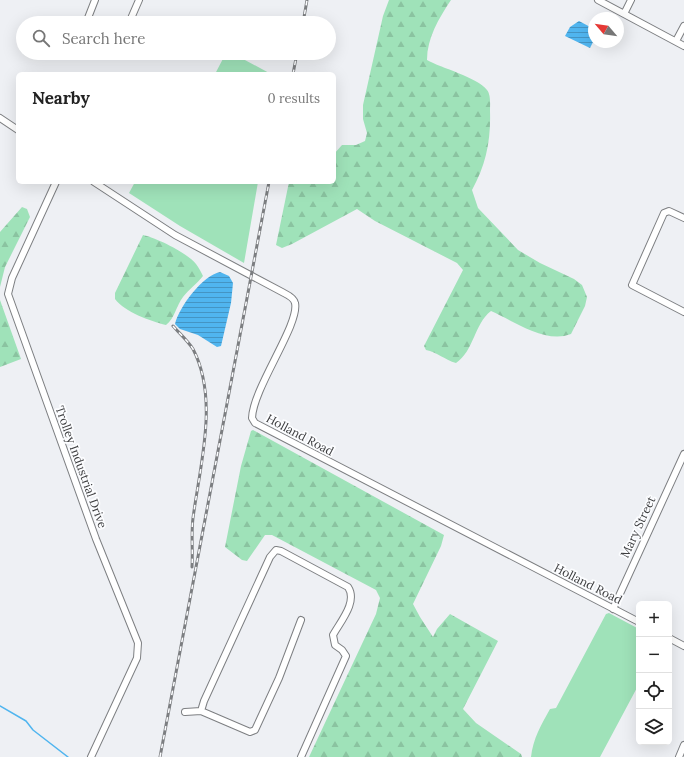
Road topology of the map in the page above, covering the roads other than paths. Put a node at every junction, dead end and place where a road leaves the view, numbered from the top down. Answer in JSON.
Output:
{"nodes":[{"id":1,"x":95,"y":0,"type":"edge"},
{"id":2,"x":139,"y":0,"type":"edge"},
{"id":3,"x":598,"y":0,"type":"edge"},
{"id":4,"x":631,"y":0,"type":"edge"},
{"id":5,"x":620,"y":12,"type":"edge"},
{"id":6,"x":624,"y":14,"type":"joint"},
{"id":7,"x":89,"y":16,"type":"edge"},
{"id":8,"x":132,"y":16,"type":"edge"},
{"id":9,"x":684,"y":26,"type":"edge"},
{"id":10,"x":676,"y":41,"type":"junction"},
{"id":11,"x":684,"y":46,"type":"edge"},
{"id":12,"x":0,"y":118,"type":"edge"},
{"id":13,"x":16,"y":129,"type":"edge"},
{"id":14,"x":55,"y":184,"type":"edge"},
{"id":15,"x":97,"y":184,"type":"edge"},
{"id":16,"x":684,"y":218,"type":"edge"},
{"id":17,"x":684,"y":312,"type":"edge"},
{"id":18,"x":684,"y":454,"type":"edge"},
{"id":19,"x":613,"y":609,"type":"junction"},
{"id":20,"x":300,"y":620,"type":"dead end"},
{"id":21,"x":636,"y":620,"type":"edge"},
{"id":22,"x":672,"y":640,"type":"edge"},
{"id":23,"x":684,"y":646,"type":"edge"},
{"id":24,"x":201,"y":711,"type":"junction"},
{"id":25,"x":185,"y":712,"type":"dead end"},
{"id":26,"x":684,"y":745,"type":"edge"},
{"id":27,"x":91,"y":757,"type":"edge"},
{"id":28,"x":301,"y":757,"type":"edge"},
{"id":29,"x":679,"y":757,"type":"edge"}],
"edges":[{"from":1,"to":7,"type":"street"},
{"from":2,"to":8,"type":"street"},
{"from":3,"to":5,"type":"street"},
{"from":4,"to":6,"type":"street"},
{"from":6,"to":10,"type":"street"},
{"from":9,"to":10,"type":"street"},
{"from":10,"to":11,"type":"street"},
{"from":12,"to":13,"type":"street"},
{"from":14,"to":27,"type":"street","name":"Trolley Industrial Drive"},
{"from":15,"to":19,"type":"street","name":"Holland Road"},
{"from":16,"to":17,"type":"street"},
{"from":18,"to":19,"type":"street","name":"Mary Street"},
{"from":19,"to":21,"type":"street","name":"Holland Road"},
{"from":20,"to":24,"type":"street"},
{"from":22,"to":23,"type":"street"},
{"from":24,"to":25,"type":"street"},
{"from":24,"to":28,"type":"street"},
{"from":26,"to":29,"type":"street"}]}
